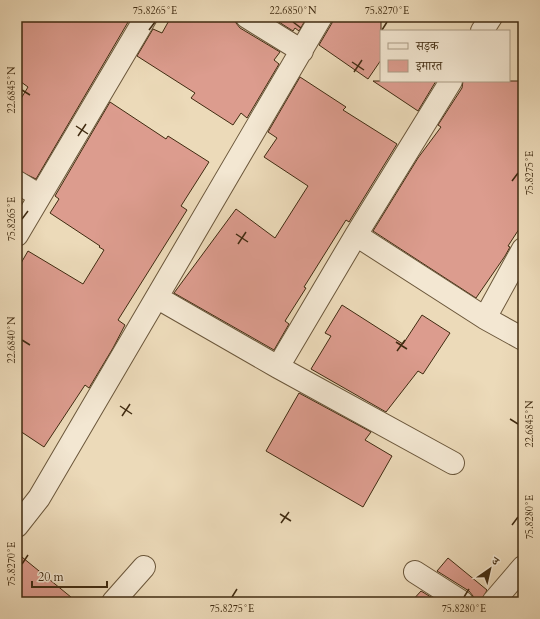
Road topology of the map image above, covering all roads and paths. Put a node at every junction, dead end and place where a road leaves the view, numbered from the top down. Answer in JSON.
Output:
{"nodes":[{"id":1,"x":146,"y":17,"type":"edge"},
{"id":2,"x":246,"y":17,"type":"edge"},
{"id":3,"x":321,"y":17,"type":"edge"},
{"id":4,"x":490,"y":17,"type":"edge"},
{"id":5,"x":483,"y":30,"type":"edge"},
{"id":6,"x":302,"y":51,"type":"junction"},
{"id":7,"x":450,"y":82,"type":"edge"},
{"id":8,"x":17,"y":182,"type":"edge"},
{"id":9,"x":40,"y":196,"type":"junction"},
{"id":10,"x":356,"y":234,"type":"junction"},
{"id":11,"x":17,"y":235,"type":"edge"},
{"id":12,"x":523,"y":249,"type":"edge"},
{"id":13,"x":158,"y":298,"type":"junction"},
{"id":14,"x":485,"y":318,"type":"junction"},
{"id":15,"x":523,"y":339,"type":"edge"},
{"id":16,"x":278,"y":367,"type":"junction"},
{"id":17,"x":453,"y":463,"type":"dead end"},
{"id":18,"x":17,"y":526,"type":"edge"},
{"id":19,"x":144,"y":567,"type":"dead end"},
{"id":20,"x":523,"y":567,"type":"edge"},
{"id":21,"x":416,"y":572,"type":"dead end"},
{"id":22,"x":113,"y":602,"type":"edge"},
{"id":23,"x":462,"y":602,"type":"edge"},
{"id":24,"x":493,"y":602,"type":"edge"}],
"edges":[{"from":1,"to":9,"type":"street"},
{"from":2,"to":6,"type":"street"},
{"from":3,"to":6,"type":"street"},
{"from":4,"to":5,"type":"street"},
{"from":6,"to":13,"type":"street"},
{"from":7,"to":10,"type":"street"},
{"from":8,"to":9,"type":"street"},
{"from":9,"to":11,"type":"street"},
{"from":10,"to":14,"type":"street"},
{"from":10,"to":16,"type":"street"},
{"from":12,"to":14,"type":"street"},
{"from":13,"to":16,"type":"street"},
{"from":13,"to":18,"type":"street"},
{"from":14,"to":15,"type":"street"},
{"from":16,"to":17,"type":"street"},
{"from":19,"to":22,"type":"street"},
{"from":20,"to":24,"type":"street"},
{"from":21,"to":23,"type":"street"}]}
